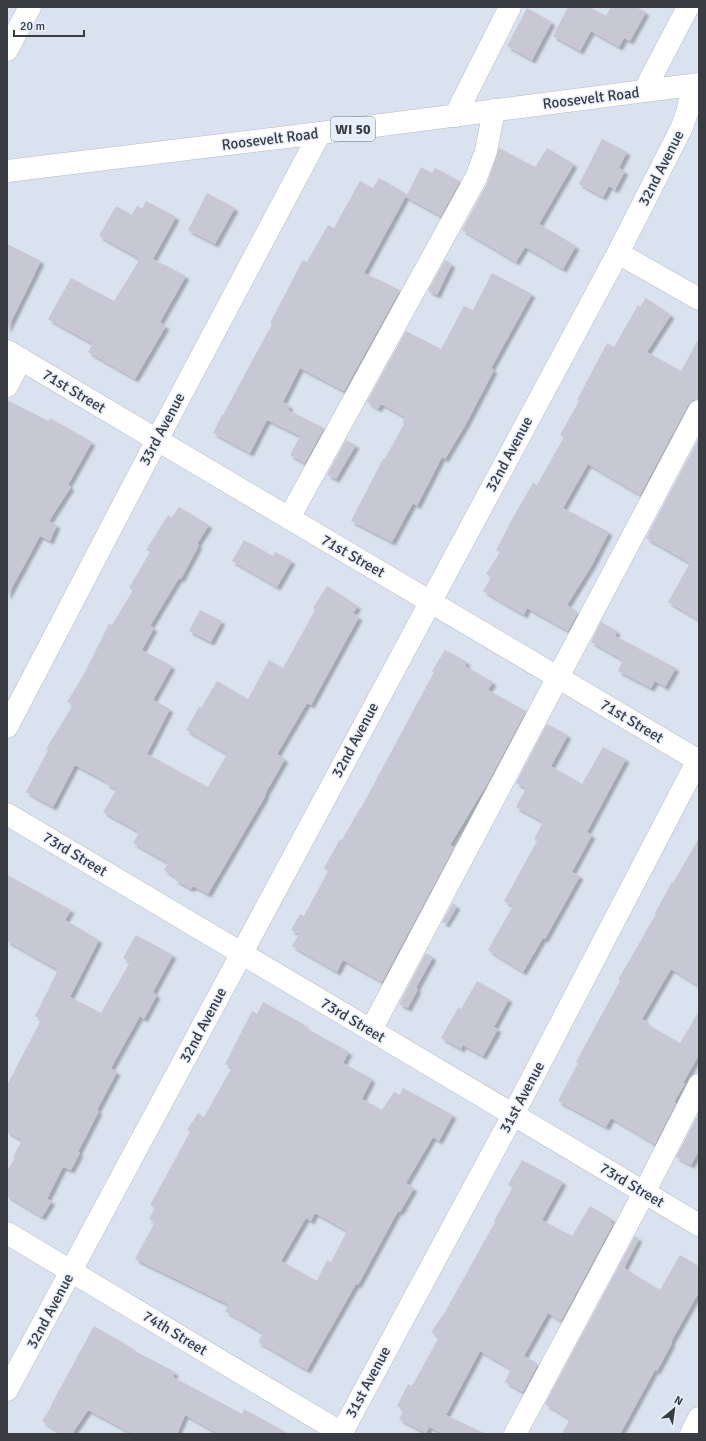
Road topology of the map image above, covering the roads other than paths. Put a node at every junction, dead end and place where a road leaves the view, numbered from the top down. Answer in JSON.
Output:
{"nodes":[{"id":1,"x":30,"y":7,"type":"edge"},
{"id":2,"x":510,"y":7,"type":"edge"},
{"id":3,"x":688,"y":7,"type":"edge"},
{"id":4,"x":12,"y":30,"type":"edge"},
{"id":5,"x":7,"y":50,"type":"edge"},
{"id":6,"x":696,"y":84,"type":"edge"},
{"id":7,"x":644,"y":91,"type":"junction"},
{"id":8,"x":494,"y":110,"type":"junction"},
{"id":9,"x":455,"y":116,"type":"junction"},
{"id":10,"x":320,"y":133,"type":"junction"},
{"id":11,"x":7,"y":171,"type":"edge"},
{"id":12,"x":618,"y":252,"type":"junction"},
{"id":13,"x":699,"y":299,"type":"edge"},
{"id":14,"x":14,"y":355,"type":"edge"},
{"id":15,"x":7,"y":386,"type":"edge"},
{"id":16,"x":699,"y":411,"type":"edge"},
{"id":17,"x":157,"y":440,"type":"junction"},
{"id":18,"x":289,"y":518,"type":"junction"},
{"id":19,"x":430,"y":601,"type":"junction"},
{"id":20,"x":559,"y":678,"type":"junction"},
{"id":21,"x":7,"y":727,"type":"edge"},
{"id":22,"x":699,"y":759,"type":"edge"},
{"id":23,"x":7,"y":814,"type":"edge"},
{"id":24,"x":241,"y":953,"type":"junction"},
{"id":25,"x":371,"y":1030,"type":"junction"},
{"id":26,"x":699,"y":1085,"type":"edge"},
{"id":27,"x":513,"y":1115,"type":"junction"},
{"id":28,"x":644,"y":1192,"type":"junction"},
{"id":29,"x":699,"y":1226,"type":"edge"},
{"id":30,"x":7,"y":1233,"type":"edge"},
{"id":31,"x":71,"y":1270,"type":"junction"},
{"id":32,"x":7,"y":1390,"type":"edge"},
{"id":33,"x":699,"y":1418,"type":"edge"},
{"id":34,"x":342,"y":1434,"type":"edge"},
{"id":35,"x":515,"y":1434,"type":"edge"},
{"id":36,"x":691,"y":1434,"type":"edge"}],
"edges":[{"from":1,"to":4,"type":"street"},
{"from":2,"to":9,"type":"street"},
{"from":3,"to":7,"type":"street"},
{"from":4,"to":5,"type":"street"},
{"from":6,"to":7,"type":"street","name":"Roosevelt Road","number":"WI 50"},
{"from":6,"to":12,"type":"street","name":"32nd Avenue"},
{"from":7,"to":8,"type":"street","name":"Roosevelt Road","number":"WI 50"},
{"from":8,"to":9,"type":"street","name":"Roosevelt Road","number":"WI 50"},
{"from":8,"to":18,"type":"street"},
{"from":9,"to":10,"type":"street","name":"Roosevelt Road","number":"WI 50"},
{"from":10,"to":11,"type":"street","name":"Roosevelt Road","number":"WI 50"},
{"from":10,"to":17,"type":"street","name":"33rd Avenue"},
{"from":12,"to":13,"type":"street"},
{"from":12,"to":19,"type":"street","name":"32nd Avenue"},
{"from":14,"to":15,"type":"street"},
{"from":14,"to":17,"type":"street","name":"71st Street"},
{"from":16,"to":20,"type":"street"},
{"from":17,"to":18,"type":"street","name":"71st Street"},
{"from":17,"to":21,"type":"street","name":"33rd Avenue"},
{"from":18,"to":19,"type":"street","name":"71st Street"},
{"from":19,"to":20,"type":"street","name":"71st Street"},
{"from":19,"to":24,"type":"street","name":"32nd Avenue"},
{"from":20,"to":22,"type":"street","name":"71st Street"},
{"from":20,"to":25,"type":"street"},
{"from":22,"to":27,"type":"street","name":"31st Avenue"},
{"from":23,"to":24,"type":"street","name":"73rd Street"},
{"from":24,"to":25,"type":"street","name":"73rd Street"},
{"from":24,"to":31,"type":"street","name":"32nd Avenue"},
{"from":25,"to":27,"type":"street","name":"73rd Street"},
{"from":26,"to":28,"type":"street"},
{"from":27,"to":28,"type":"street","name":"73rd Street"},
{"from":27,"to":34,"type":"street","name":"31st Avenue"},
{"from":28,"to":29,"type":"street","name":"73rd Street"},
{"from":28,"to":35,"type":"street"},
{"from":30,"to":31,"type":"street","name":"74th Street"},
{"from":31,"to":32,"type":"street","name":"32nd Avenue"},
{"from":31,"to":34,"type":"street","name":"74th Street"},
{"from":33,"to":36,"type":"street"}]}
